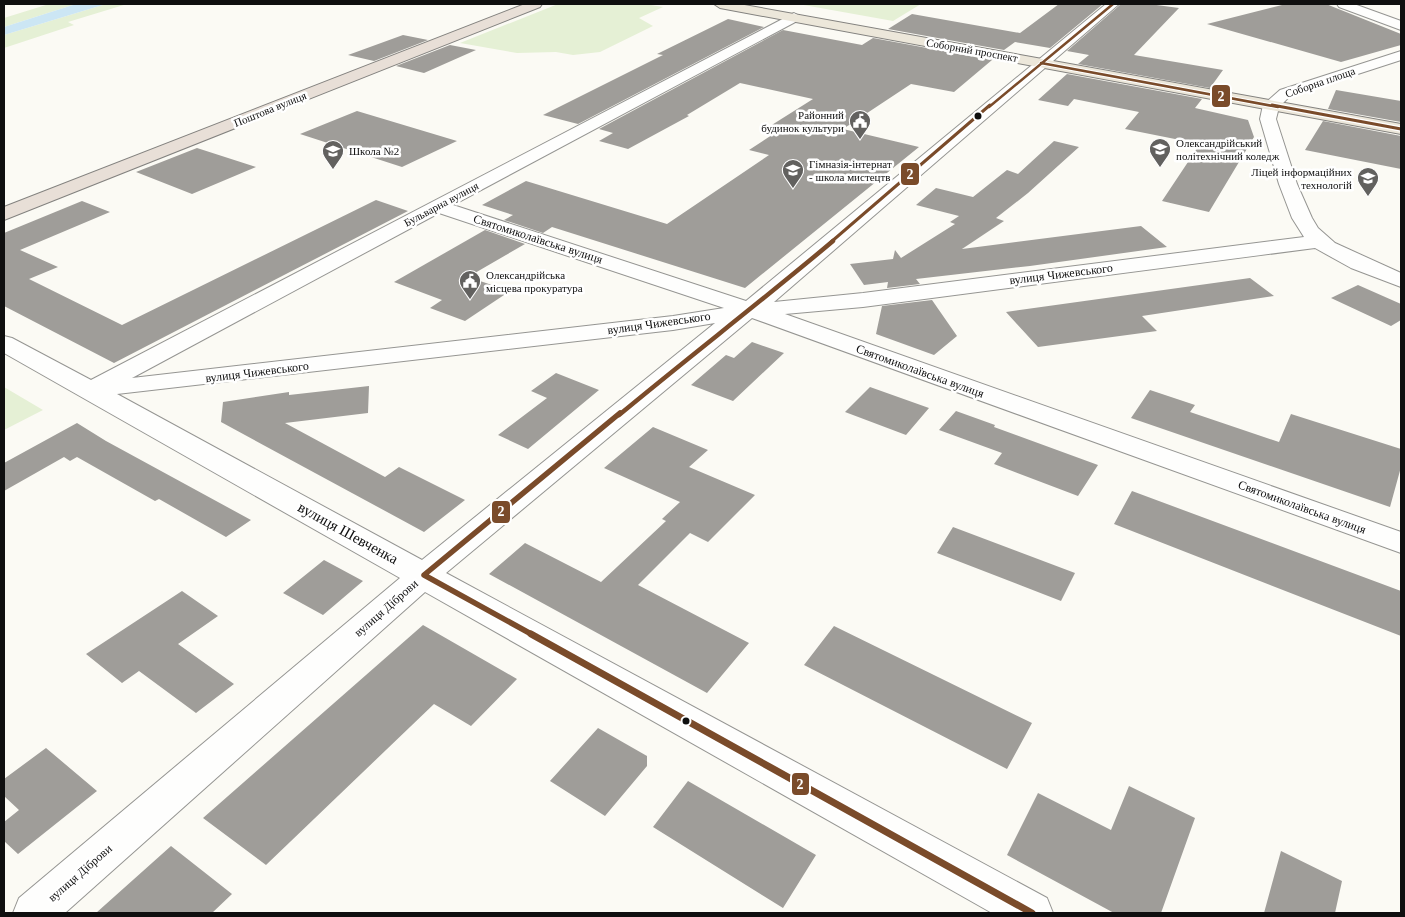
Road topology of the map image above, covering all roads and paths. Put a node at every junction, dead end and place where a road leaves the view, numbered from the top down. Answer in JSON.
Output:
{"nodes":[{"id":1,"x":536,"y":4,"type":"edge"},
{"id":2,"x":720,"y":4,"type":"edge"},
{"id":3,"x":1113,"y":4,"type":"edge"},
{"id":4,"x":1344,"y":4,"type":"edge"},
{"id":5,"x":794,"y":17,"type":"junction"},
{"id":6,"x":1401,"y":26,"type":"edge"},
{"id":7,"x":1401,"y":55,"type":"edge"},
{"id":8,"x":1041,"y":63,"type":"junction"},
{"id":9,"x":1271,"y":105,"type":"junction"},
{"id":10,"x":1401,"y":129,"type":"edge"},
{"id":11,"x":438,"y":206,"type":"junction"},
{"id":12,"x":4,"y":214,"type":"edge"},
{"id":13,"x":1318,"y":241,"type":"junction"},
{"id":14,"x":1401,"y":281,"type":"edge"},
{"id":15,"x":750,"y":311,"type":"junction"},
{"id":16,"x":4,"y":343,"type":"edge"},
{"id":17,"x":89,"y":390,"type":"junction"},
{"id":18,"x":1401,"y":543,"type":"edge"},
{"id":19,"x":424,"y":575,"type":"junction"},
{"id":20,"x":34,"y":913,"type":"edge"},
{"id":21,"x":1032,"y":913,"type":"edge"}],
"edges":[{"from":1,"to":12,"type":"highway","name":"Поштова вулиця"},
{"from":2,"to":5,"type":"main road","name":"Соборний проспект"},
{"from":3,"to":8,"type":"street","name":"вулиця Діброви"},
{"from":4,"to":6,"type":"street"},
{"from":5,"to":8,"type":"main road","name":"Соборний проспект"},
{"from":5,"to":11,"type":"street","name":"Бульварна вулиця"},
{"from":7,"to":9,"type":"street","name":"Соборна площа"},
{"from":8,"to":9,"type":"main road","name":"Соборний проспект"},
{"from":8,"to":15,"type":"street","name":"вулиця Діброви"},
{"from":9,"to":10,"type":"main road","name":"Соборний проспект"},
{"from":9,"to":13,"type":"street","name":"Соборна площа"},
{"from":11,"to":15,"type":"street","name":"Святомиколаївська вулиця"},
{"from":11,"to":17,"type":"street","name":"Бульварна вулиця"},
{"from":13,"to":14,"type":"street","name":"Соборна площа"},
{"from":13,"to":15,"type":"street","name":"вулиця Чижевського"},
{"from":15,"to":17,"type":"street","name":"вулиця Чижевського"},
{"from":15,"to":18,"type":"street","name":"Святомиколаївська вулиця"},
{"from":15,"to":19,"type":"street","name":"вулиця Діброви"},
{"from":16,"to":17,"type":"street","name":"вулиця Шевченка"},
{"from":17,"to":19,"type":"street","name":"вулиця Шевченка"},
{"from":19,"to":20,"type":"street","name":"вулиця Діброви"},
{"from":19,"to":21,"type":"street","name":"вулиця Шевченка"}]}
